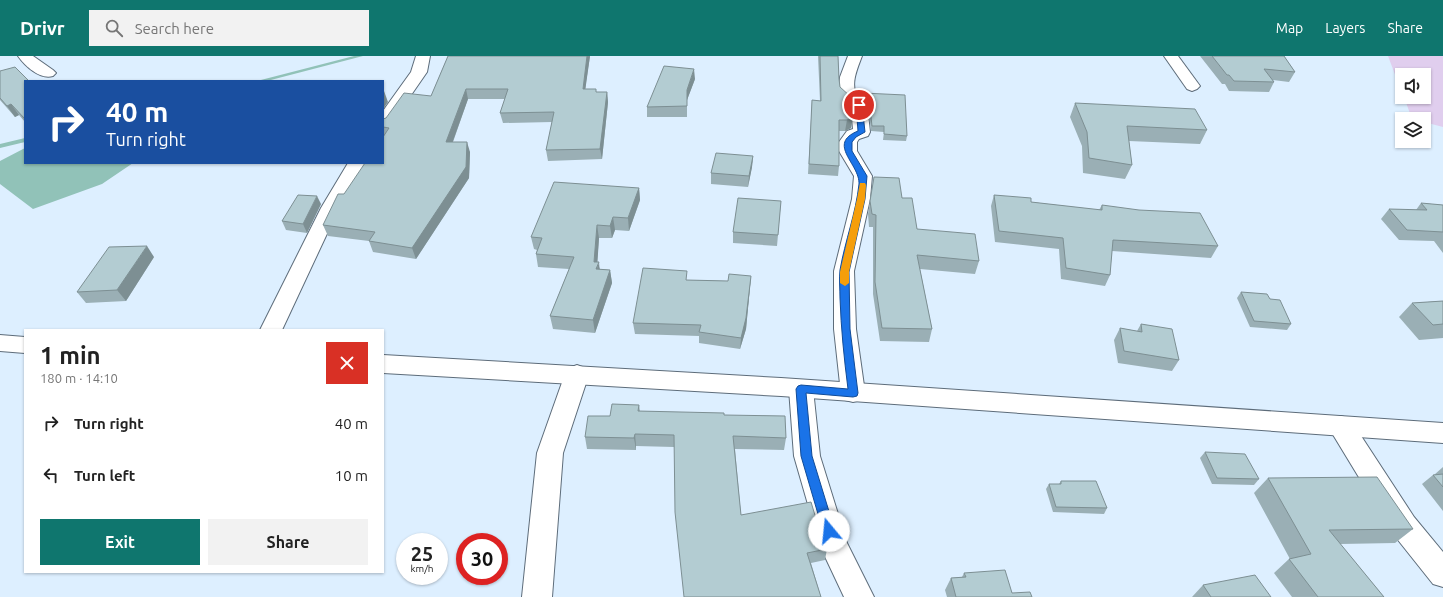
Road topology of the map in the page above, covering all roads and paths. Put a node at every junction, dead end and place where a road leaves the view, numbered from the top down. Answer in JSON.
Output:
{"nodes":[{"id":1,"x":25,"y":56,"type":"edge"},
{"id":2,"x":423,"y":56,"type":"edge"},
{"id":3,"x":856,"y":56,"type":"edge"},
{"id":4,"x":1171,"y":56,"type":"edge"},
{"id":5,"x":48,"y":73,"type":"dead end"},
{"id":6,"x":1192,"y":86,"type":"dead end"},
{"id":7,"x":384,"y":122,"type":"edge"},
{"id":8,"x":356,"y":164,"type":"edge"},
{"id":9,"x":271,"y":329,"type":"edge"},
{"id":10,"x":0,"y":343,"type":"edge"},
{"id":11,"x":24,"y":344,"type":"edge"},
{"id":12,"x":384,"y":364,"type":"edge"},
{"id":13,"x":576,"y":374,"type":"junction"},
{"id":14,"x":801,"y":389,"type":"junction"},
{"id":15,"x":853,"y":393,"type":"junction"},
{"id":16,"x":1341,"y":426,"type":"junction"},
{"id":17,"x":1443,"y":433,"type":"edge"},
{"id":18,"x":1443,"y":574,"type":"edge"},
{"id":19,"x":537,"y":597,"type":"edge"},
{"id":20,"x":858,"y":597,"type":"edge"}],
"edges":[{"from":1,"to":5,"type":"street"},
{"from":2,"to":7,"type":"street"},
{"from":3,"to":15,"type":"street"},
{"from":4,"to":6,"type":"street"},
{"from":8,"to":9,"type":"street"},
{"from":10,"to":11,"type":"street"},
{"from":12,"to":13,"type":"street"},
{"from":13,"to":14,"type":"street"},
{"from":13,"to":19,"type":"street"},
{"from":14,"to":15,"type":"street"},
{"from":14,"to":20,"type":"street"},
{"from":15,"to":16,"type":"street"},
{"from":16,"to":17,"type":"street"},
{"from":16,"to":18,"type":"street"}]}
